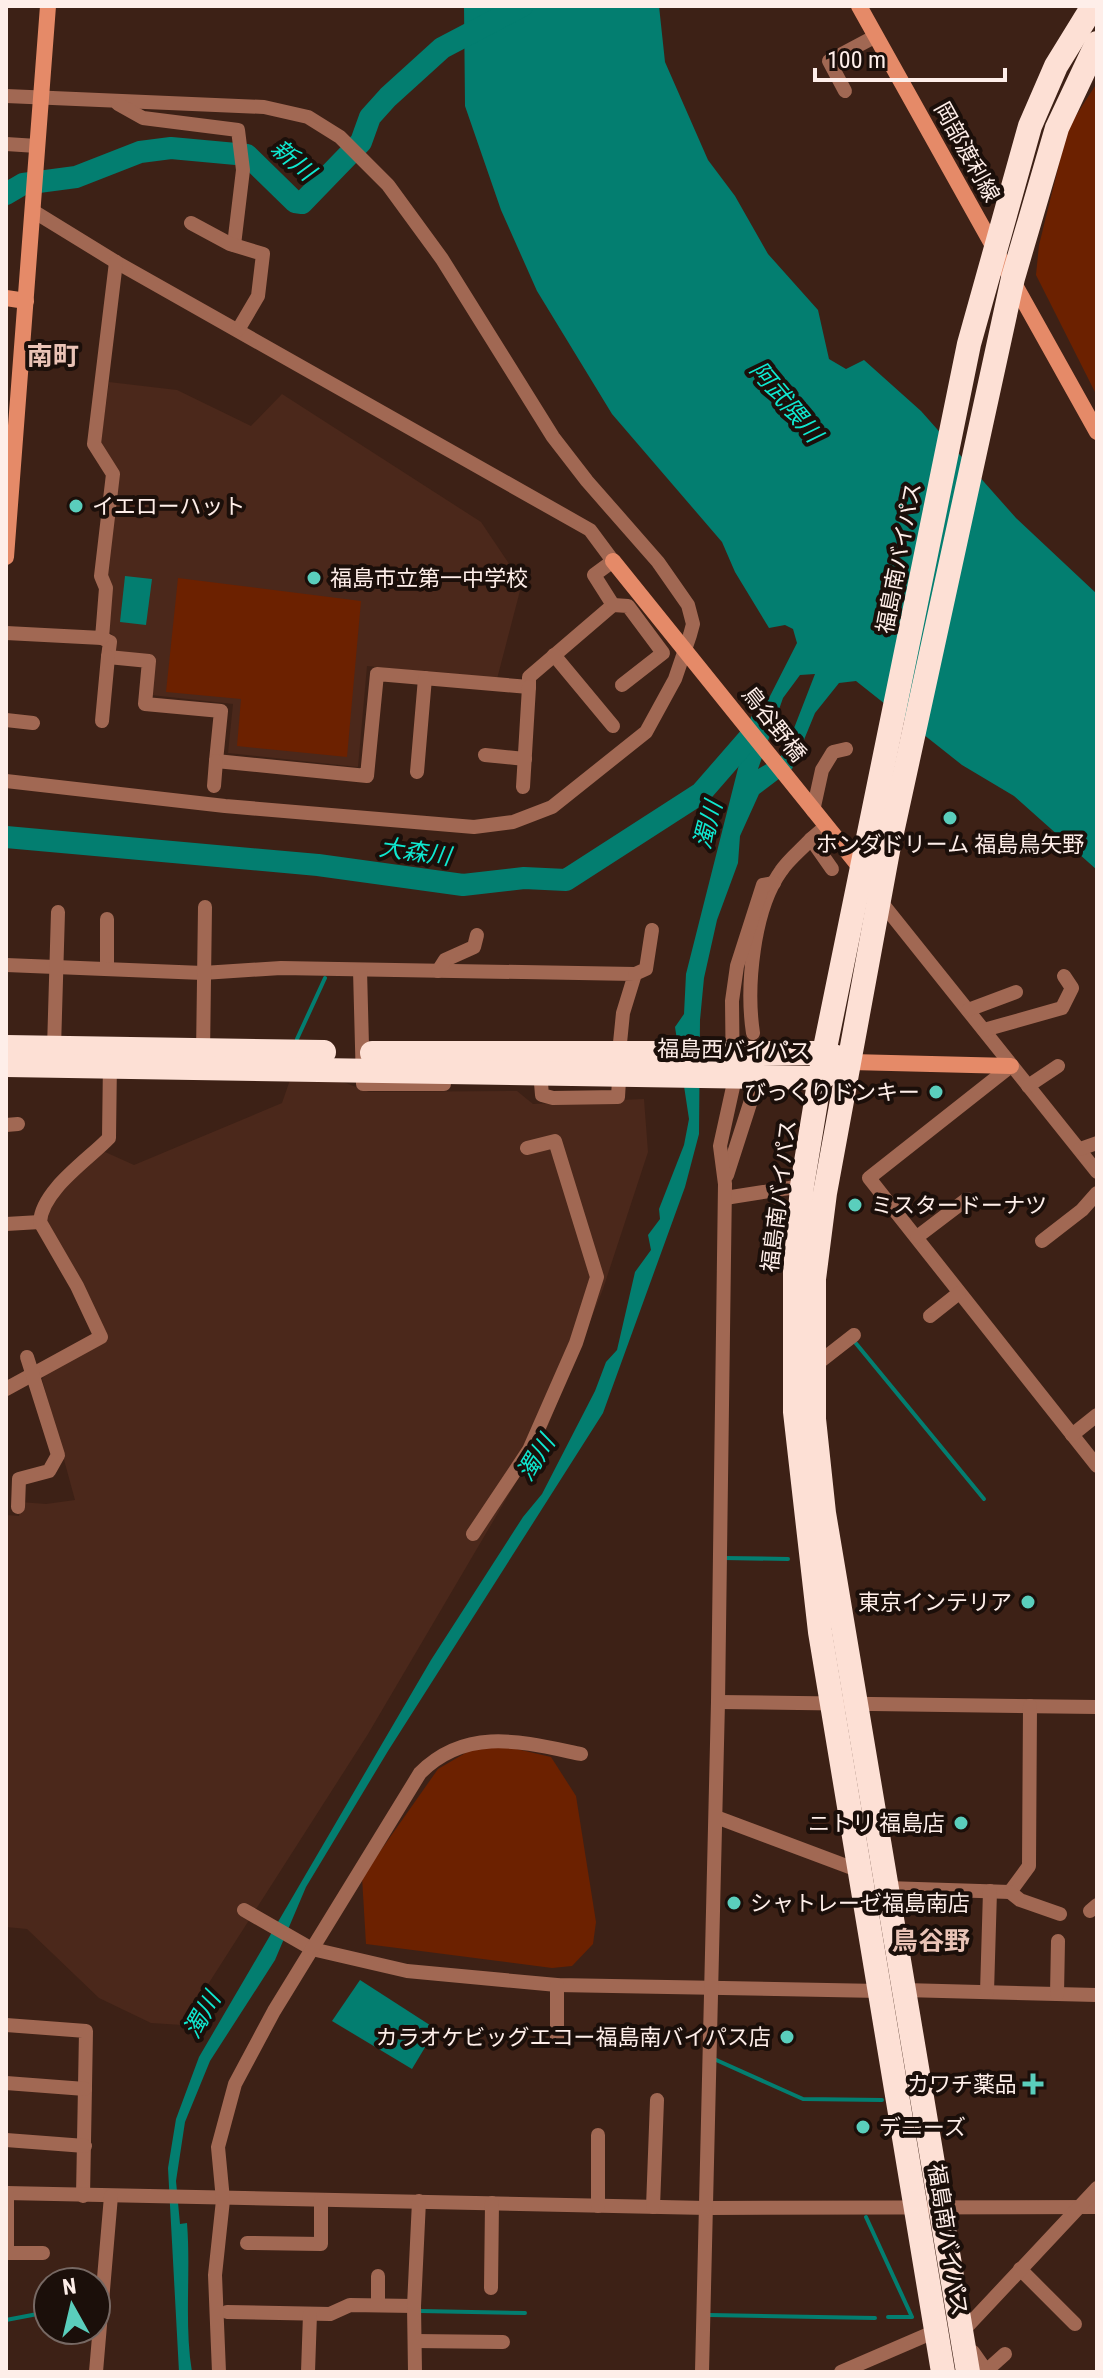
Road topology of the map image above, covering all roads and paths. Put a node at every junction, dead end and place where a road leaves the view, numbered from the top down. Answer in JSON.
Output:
{"nodes":[{"id":1,"x":48,"y":6,"type":"edge"},
{"id":2,"x":859,"y":6,"type":"edge"},
{"id":3,"x":1093,"y":6,"type":"edge"},
{"id":4,"x":876,"y":36,"type":"junction"},
{"id":5,"x":1097,"y":43,"type":"edge"},
{"id":6,"x":845,"y":91,"type":"dead end"},
{"id":7,"x":6,"y":96,"type":"edge"},
{"id":8,"x":41,"y":99,"type":"junction"},
{"id":9,"x":117,"y":104,"type":"junction"},
{"id":10,"x":6,"y":144,"type":"edge"},
{"id":11,"x":37,"y":146,"type":"junction"},
{"id":12,"x":33,"y":211,"type":"junction"},
{"id":13,"x":191,"y":223,"type":"dead end"},
{"id":14,"x":234,"y":245,"type":"junction"},
{"id":15,"x":994,"y":248,"type":"junction"},
{"id":16,"x":116,"y":262,"type":"junction"},
{"id":17,"x":1013,"y":278,"type":"junction"},
{"id":18,"x":6,"y":298,"type":"edge"},
{"id":19,"x":26,"y":301,"type":"junction"},
{"id":20,"x":238,"y":330,"type":"junction"},
{"id":21,"x":11,"y":429,"type":"edge"},
{"id":22,"x":1097,"y":432,"type":"edge"},
{"id":23,"x":6,"y":557,"type":"edge"},
{"id":24,"x":613,"y":561,"type":"junction"},
{"id":25,"x":613,"y":605,"type":"junction"},
{"id":26,"x":6,"y":633,"type":"edge"},
{"id":27,"x":102,"y":638,"type":"junction"},
{"id":28,"x":686,"y":647,"type":"junction"},
{"id":29,"x":554,"y":655,"type":"junction"},
{"id":30,"x":108,"y":657,"type":"junction"},
{"id":31,"x":425,"y":678,"type":"junction"},
{"id":32,"x":622,"y":685,"type":"dead end"},
{"id":33,"x":529,"y":687,"type":"junction"},
{"id":34,"x":6,"y":720,"type":"edge"},
{"id":35,"x":102,"y":721,"type":"dead end"},
{"id":36,"x":33,"y":723,"type":"dead end"},
{"id":37,"x":613,"y":726,"type":"dead end"},
{"id":38,"x":846,"y":749,"type":"dead end"},
{"id":39,"x":485,"y":755,"type":"dead end"},
{"id":40,"x":525,"y":759,"type":"junction"},
{"id":41,"x":216,"y":761,"type":"junction"},
{"id":42,"x":417,"y":772,"type":"dead end"},
{"id":43,"x":6,"y":781,"type":"edge"},
{"id":44,"x":891,"y":781,"type":"junction"},
{"id":45,"x":214,"y":786,"type":"dead end"},
{"id":46,"x":523,"y":787,"type":"dead end"},
{"id":47,"x":808,"y":804,"type":"junction"},
{"id":48,"x":825,"y":827,"type":"junction"},
{"id":49,"x":811,"y":839,"type":"junction"},
{"id":50,"x":832,"y":869,"type":"dead end"},
{"id":51,"x":862,"y":870,"type":"junction"},
{"id":52,"x":774,"y":883,"type":"junction"},
{"id":53,"x":881,"y":903,"type":"junction"},
{"id":54,"x":205,"y":907,"type":"dead end"},
{"id":55,"x":58,"y":912,"type":"dead end"},
{"id":56,"x":107,"y":919,"type":"dead end"},
{"id":57,"x":652,"y":930,"type":"dead end"},
{"id":58,"x":477,"y":935,"type":"dead end"},
{"id":59,"x":6,"y":965,"type":"edge"},
{"id":60,"x":58,"y":969,"type":"junction"},
{"id":61,"x":107,"y":969,"type":"junction"},
{"id":62,"x":360,"y":970,"type":"junction"},
{"id":63,"x":438,"y":971,"type":"junction"},
{"id":64,"x":203,"y":973,"type":"junction"},
{"id":65,"x":635,"y":974,"type":"junction"},
{"id":66,"x":1064,"y":976,"type":"dead end"},
{"id":67,"x":1016,"y":992,"type":"dead end"},
{"id":68,"x":968,"y":1010,"type":"junction"},
{"id":69,"x":984,"y":1030,"type":"junction"},
{"id":70,"x":753,"y":1033,"type":"dead end"},
{"id":71,"x":620,"y":1043,"type":"dead end"},
{"id":72,"x":6,"y":1047,"type":"edge"},
{"id":73,"x":54,"y":1048,"type":"junction"},
{"id":74,"x":824,"y":1053,"type":"junction"},
{"id":75,"x":110,"y":1058,"type":"junction"},
{"id":76,"x":203,"y":1058,"type":"junction"},
{"id":77,"x":360,"y":1061,"type":"junction"},
{"id":78,"x":851,"y":1062,"type":"junction"},
{"id":79,"x":730,"y":1063,"type":"junction"},
{"id":80,"x":6,"y":1065,"type":"edge"},
{"id":81,"x":1011,"y":1066,"type":"junction"},
{"id":82,"x":1058,"y":1066,"type":"dead end"},
{"id":83,"x":821,"y":1078,"type":"junction"},
{"id":84,"x":619,"y":1083,"type":"dead end"},
{"id":85,"x":1028,"y":1086,"type":"junction"},
{"id":86,"x":755,"y":1088,"type":"dead end"},
{"id":87,"x":1097,"y":1143,"type":"edge"},
{"id":88,"x":527,"y":1148,"type":"dead end"},
{"id":89,"x":1080,"y":1149,"type":"junction"},
{"id":90,"x":1097,"y":1172,"type":"edge"},
{"id":91,"x":802,"y":1186,"type":"junction"},
{"id":92,"x":725,"y":1191,"type":"junction"},
{"id":93,"x":1097,"y":1193,"type":"edge"},
{"id":94,"x":967,"y":1199,"type":"dead end"},
{"id":95,"x":40,"y":1222,"type":"junction"},
{"id":96,"x":6,"y":1224,"type":"edge"},
{"id":97,"x":917,"y":1237,"type":"junction"},
{"id":98,"x":1042,"y":1241,"type":"dead end"},
{"id":99,"x":959,"y":1293,"type":"junction"},
{"id":100,"x":930,"y":1316,"type":"dead end"},
{"id":101,"x":854,"y":1335,"type":"dead end"},
{"id":102,"x":27,"y":1357,"type":"dead end"},
{"id":103,"x":812,"y":1367,"type":"junction"},
{"id":104,"x":35,"y":1374,"type":"junction"},
{"id":105,"x":6,"y":1389,"type":"edge"},
{"id":106,"x":1097,"y":1415,"type":"edge"},
{"id":107,"x":1072,"y":1435,"type":"junction"},
{"id":108,"x":1097,"y":1466,"type":"edge"},
{"id":109,"x":18,"y":1507,"type":"dead end"},
{"id":110,"x":473,"y":1534,"type":"dead end"},
{"id":111,"x":718,"y":1702,"type":"junction"},
{"id":112,"x":843,"y":1702,"type":"junction"},
{"id":113,"x":1030,"y":1706,"type":"junction"},
{"id":114,"x":1097,"y":1707,"type":"edge"},
{"id":115,"x":581,"y":1754,"type":"dead end"},
{"id":116,"x":716,"y":1817,"type":"junction"},
{"id":117,"x":860,"y":1871,"type":"junction"},
{"id":118,"x":887,"y":1888,"type":"junction"},
{"id":119,"x":990,"y":1891,"type":"junction"},
{"id":120,"x":1010,"y":1892,"type":"junction"},
{"id":121,"x":244,"y":1910,"type":"dead end"},
{"id":122,"x":1060,"y":1914,"type":"dead end"},
{"id":123,"x":1058,"y":1941,"type":"dead end"},
{"id":124,"x":306,"y":1947,"type":"junction"},
{"id":125,"x":557,"y":1985,"type":"junction"},
{"id":126,"x":712,"y":1987,"type":"junction"},
{"id":127,"x":904,"y":1990,"type":"junction"},
{"id":128,"x":880,"y":1991,"type":"junction"},
{"id":129,"x":987,"y":1992,"type":"junction"},
{"id":130,"x":1057,"y":1994,"type":"junction"},
{"id":131,"x":1097,"y":1995,"type":"edge"},
{"id":132,"x":6,"y":2025,"type":"edge"},
{"id":133,"x":557,"y":2041,"type":"dead end"},
{"id":134,"x":6,"y":2083,"type":"edge"},
{"id":135,"x":85,"y":2089,"type":"junction"},
{"id":136,"x":657,"y":2100,"type":"dead end"},
{"id":137,"x":598,"y":2135,"type":"dead end"},
{"id":138,"x":6,"y":2140,"type":"edge"},
{"id":139,"x":85,"y":2146,"type":"junction"},
{"id":140,"x":1097,"y":2188,"type":"edge"},
{"id":141,"x":6,"y":2193,"type":"edge"},
{"id":142,"x":83,"y":2196,"type":"junction"},
{"id":143,"x":111,"y":2196,"type":"junction"},
{"id":144,"x":223,"y":2200,"type":"junction"},
{"id":145,"x":321,"y":2200,"type":"junction"},
{"id":146,"x":419,"y":2201,"type":"junction"},
{"id":147,"x":492,"y":2203,"type":"junction"},
{"id":148,"x":598,"y":2206,"type":"junction"},
{"id":149,"x":653,"y":2207,"type":"junction"},
{"id":150,"x":1078,"y":2207,"type":"junction"},
{"id":151,"x":1097,"y":2207,"type":"edge"},
{"id":152,"x":707,"y":2208,"type":"junction"},
{"id":153,"x":942,"y":2208,"type":"junction"},
{"id":154,"x":917,"y":2209,"type":"junction"},
{"id":155,"x":247,"y":2243,"type":"dead end"},
{"id":156,"x":43,"y":2253,"type":"dead end"},
{"id":157,"x":1020,"y":2269,"type":"junction"},
{"id":158,"x":378,"y":2276,"type":"dead end"},
{"id":159,"x":491,"y":2288,"type":"dead end"},
{"id":160,"x":378,"y":2305,"type":"junction"},
{"id":161,"x":414,"y":2306,"type":"junction"},
{"id":162,"x":227,"y":2312,"type":"dead end"},
{"id":163,"x":310,"y":2314,"type":"junction"},
{"id":164,"x":1075,"y":2324,"type":"dead end"},
{"id":165,"x":936,"y":2331,"type":"junction"},
{"id":166,"x":415,"y":2341,"type":"junction"},
{"id":167,"x":503,"y":2342,"type":"dead end"},
{"id":168,"x":965,"y":2351,"type":"edge"},
{"id":169,"x":1005,"y":2354,"type":"dead end"},
{"id":170,"x":96,"y":2372,"type":"edge"},
{"id":171,"x":219,"y":2372,"type":"edge"},
{"id":172,"x":308,"y":2372,"type":"edge"},
{"id":173,"x":415,"y":2372,"type":"edge"},
{"id":174,"x":702,"y":2372,"type":"edge"},
{"id":175,"x":841,"y":2372,"type":"edge"},
{"id":176,"x":943,"y":2372,"type":"edge"},
{"id":177,"x":986,"y":2372,"type":"edge"}],
"edges":[{"from":1,"to":8,"type":"main road"},
{"from":2,"to":4,"type":"main road","name":"岡部渡利線"},
{"from":3,"to":15,"type":"highway","name":"福島南バイパス"},
{"from":4,"to":6,"type":"street"},
{"from":4,"to":15,"type":"main road","name":"岡部渡利線"},
{"from":5,"to":17,"type":"highway","name":"福島南バイパス"},
{"from":7,"to":8,"type":"street"},
{"from":8,"to":9,"type":"street"},
{"from":8,"to":11,"type":"main road"},
{"from":9,"to":14,"type":"street"},
{"from":9,"to":28,"type":"street"},
{"from":10,"to":11,"type":"street"},
{"from":11,"to":12,"type":"main road"},
{"from":12,"to":16,"type":"street"},
{"from":12,"to":19,"type":"main road"},
{"from":13,"to":14,"type":"street"},
{"from":14,"to":20,"type":"street"},
{"from":15,"to":17,"type":"main road","name":"岡部渡利線"},
{"from":15,"to":44,"type":"highway","name":"福島南バイパス"},
{"from":16,"to":20,"type":"street"},
{"from":16,"to":27,"type":"street"},
{"from":17,"to":22,"type":"main road","name":"岡部渡利線"},
{"from":17,"to":44,"type":"highway","name":"福島南バイパス"},
{"from":18,"to":19,"type":"main road"},
{"from":19,"to":21,"type":"main road"},
{"from":20,"to":24,"type":"street"},
{"from":21,"to":23,"type":"main road"},
{"from":24,"to":25,"type":"street"},
{"from":24,"to":28,"type":"main road","name":"鳥谷野橋"},
{"from":25,"to":29,"type":"street"},
{"from":25,"to":32,"type":"street"},
{"from":26,"to":27,"type":"street"},
{"from":27,"to":30,"type":"street"},
{"from":28,"to":43,"type":"street"},
{"from":28,"to":47,"type":"main road","name":"鳥谷野橋"},
{"from":29,"to":33,"type":"street"},
{"from":29,"to":37,"type":"street"},
{"from":30,"to":35,"type":"street"},
{"from":30,"to":41,"type":"street"},
{"from":31,"to":33,"type":"street"},
{"from":31,"to":41,"type":"street"},
{"from":31,"to":42,"type":"street"},
{"from":33,"to":40,"type":"street"},
{"from":34,"to":36,"type":"street"},
{"from":38,"to":47,"type":"street"},
{"from":39,"to":40,"type":"street"},
{"from":40,"to":46,"type":"street"},
{"from":41,"to":45,"type":"street"},
{"from":44,"to":51,"type":"highway","name":"福島南バイパス"},
{"from":44,"to":53,"type":"highway","name":"福島南バイパス"},
{"from":47,"to":48,"type":"main road","name":"鳥谷野橋"},
{"from":48,"to":49,"type":"street"},
{"from":48,"to":51,"type":"main road","name":"鳥谷野橋"},
{"from":49,"to":50,"type":"street"},
{"from":49,"to":52,"type":"street"},
{"from":51,"to":53,"type":"street"},
{"from":51,"to":74,"type":"highway","name":"福島南バイパス"},
{"from":52,"to":70,"type":"street"},
{"from":52,"to":79,"type":"street"},
{"from":53,"to":68,"type":"street"},
{"from":53,"to":78,"type":"highway","name":"福島南バイパス"},
{"from":54,"to":64,"type":"street"},
{"from":55,"to":60,"type":"street"},
{"from":56,"to":61,"type":"street"},
{"from":57,"to":65,"type":"street"},
{"from":58,"to":63,"type":"street"},
{"from":59,"to":60,"type":"street"},
{"from":60,"to":61,"type":"street"},
{"from":60,"to":73,"type":"street"},
{"from":61,"to":64,"type":"street"},
{"from":62,"to":63,"type":"street"},
{"from":62,"to":64,"type":"street"},
{"from":62,"to":77,"type":"street"},
{"from":63,"to":65,"type":"street"},
{"from":64,"to":76,"type":"street"},
{"from":65,"to":71,"type":"street"},
{"from":66,"to":69,"type":"street"},
{"from":67,"to":68,"type":"street"},
{"from":68,"to":69,"type":"street"},
{"from":69,"to":81,"type":"street"},
{"from":72,"to":73,"type":"highway","name":"福島西バイパス"},
{"from":73,"to":75,"type":"highway","name":"福島西バイパス"},
{"from":74,"to":78,"type":"highway","name":"福島西バイパス"},
{"from":74,"to":79,"type":"highway","name":"福島西バイパス"},
{"from":74,"to":83,"type":"highway","name":"福島南バイパス"},
{"from":75,"to":76,"type":"highway","name":"福島西バイパス"},
{"from":75,"to":80,"type":"highway","name":"福島西バイパス"},
{"from":75,"to":95,"type":"street"},
{"from":76,"to":77,"type":"highway","name":"福島西バイパス"},
{"from":77,"to":79,"type":"highway","name":"福島西バイパス"},
{"from":77,"to":84,"type":"street"},
{"from":78,"to":81,"type":"main road"},
{"from":78,"to":83,"type":"highway","name":"福島西バイパス"},
{"from":78,"to":103,"type":"highway","name":"福島南バイパス"},
{"from":79,"to":83,"type":"highway","name":"福島西バイパス"},
{"from":79,"to":92,"type":"street"},
{"from":81,"to":85,"type":"street"},
{"from":81,"to":97,"type":"street"},
{"from":82,"to":85,"type":"street"},
{"from":83,"to":91,"type":"highway","name":"福島南バイパス"},
{"from":85,"to":89,"type":"street"},
{"from":86,"to":92,"type":"street"},
{"from":87,"to":89,"type":"street"},
{"from":88,"to":110,"type":"street"},
{"from":89,"to":90,"type":"street"},
{"from":91,"to":92,"type":"street"},
{"from":91,"to":112,"type":"highway","name":"福島南バイパス"},
{"from":92,"to":111,"type":"street"},
{"from":93,"to":98,"type":"street"},
{"from":94,"to":97,"type":"street"},
{"from":95,"to":96,"type":"street"},
{"from":95,"to":104,"type":"street"},
{"from":97,"to":99,"type":"street"},
{"from":99,"to":100,"type":"street"},
{"from":99,"to":107,"type":"street"},
{"from":101,"to":103,"type":"street"},
{"from":102,"to":104,"type":"street"},
{"from":103,"to":112,"type":"highway","name":"福島南バイパス"},
{"from":104,"to":105,"type":"street"},
{"from":104,"to":109,"type":"street"},
{"from":106,"to":107,"type":"street"},
{"from":107,"to":108,"type":"street"},
{"from":111,"to":112,"type":"street"},
{"from":111,"to":116,"type":"street"},
{"from":112,"to":113,"type":"street"},
{"from":112,"to":117,"type":"highway","name":"福島南バイパス"},
{"from":112,"to":118,"type":"highway","name":"福島南バイパス"},
{"from":113,"to":114,"type":"street"},
{"from":113,"to":120,"type":"street"},
{"from":115,"to":124,"type":"street"},
{"from":116,"to":117,"type":"street"},
{"from":116,"to":126,"type":"street"},
{"from":117,"to":128,"type":"highway","name":"福島南バイパス"},
{"from":118,"to":119,"type":"street"},
{"from":118,"to":127,"type":"highway","name":"福島南バイパス"},
{"from":119,"to":120,"type":"street"},
{"from":119,"to":129,"type":"street"},
{"from":120,"to":122,"type":"street"},
{"from":121,"to":124,"type":"street"},
{"from":123,"to":130,"type":"street"},
{"from":124,"to":125,"type":"street"},
{"from":124,"to":144,"type":"street"},
{"from":125,"to":126,"type":"street"},
{"from":125,"to":133,"type":"street"},
{"from":126,"to":128,"type":"street"},
{"from":126,"to":152,"type":"street"},
{"from":127,"to":129,"type":"street"},
{"from":127,"to":153,"type":"highway","name":"福島南バイパス"},
{"from":128,"to":154,"type":"highway","name":"福島南バイパス"},
{"from":129,"to":130,"type":"street"},
{"from":130,"to":131,"type":"street"},
{"from":132,"to":135,"type":"street"},
{"from":134,"to":135,"type":"street"},
{"from":135,"to":139,"type":"street"},
{"from":136,"to":149,"type":"street"},
{"from":137,"to":148,"type":"street"},
{"from":138,"to":139,"type":"street"},
{"from":139,"to":142,"type":"street"},
{"from":140,"to":150,"type":"street"},
{"from":141,"to":142,"type":"street"},
{"from":141,"to":156,"type":"street"},
{"from":142,"to":143,"type":"street"},
{"from":143,"to":144,"type":"street"},
{"from":143,"to":170,"type":"street"},
{"from":144,"to":145,"type":"street"},
{"from":144,"to":171,"type":"street"},
{"from":145,"to":146,"type":"street"},
{"from":145,"to":155,"type":"street"},
{"from":146,"to":147,"type":"street"},
{"from":146,"to":161,"type":"street"},
{"from":147,"to":148,"type":"street"},
{"from":147,"to":159,"type":"street"},
{"from":148,"to":149,"type":"street"},
{"from":149,"to":152,"type":"street"},
{"from":150,"to":151,"type":"street"},
{"from":150,"to":153,"type":"street"},
{"from":150,"to":157,"type":"street"},
{"from":152,"to":154,"type":"street"},
{"from":152,"to":174,"type":"street"},
{"from":153,"to":154,"type":"street"},
{"from":153,"to":168,"type":"highway","name":"福島南バイパス"},
{"from":154,"to":165,"type":"highway","name":"福島南バイパス"},
{"from":157,"to":164,"type":"street"},
{"from":157,"to":168,"type":"street"},
{"from":158,"to":160,"type":"street"},
{"from":160,"to":161,"type":"street"},
{"from":160,"to":163,"type":"street"},
{"from":161,"to":166,"type":"street"},
{"from":162,"to":163,"type":"street"},
{"from":163,"to":172,"type":"street"},
{"from":165,"to":175,"type":"street"},
{"from":165,"to":176,"type":"highway","name":"福島南バイパス"},
{"from":166,"to":167,"type":"street"},
{"from":166,"to":173,"type":"street"},
{"from":168,"to":177,"type":"street"},
{"from":169,"to":177,"type":"street"}]}
